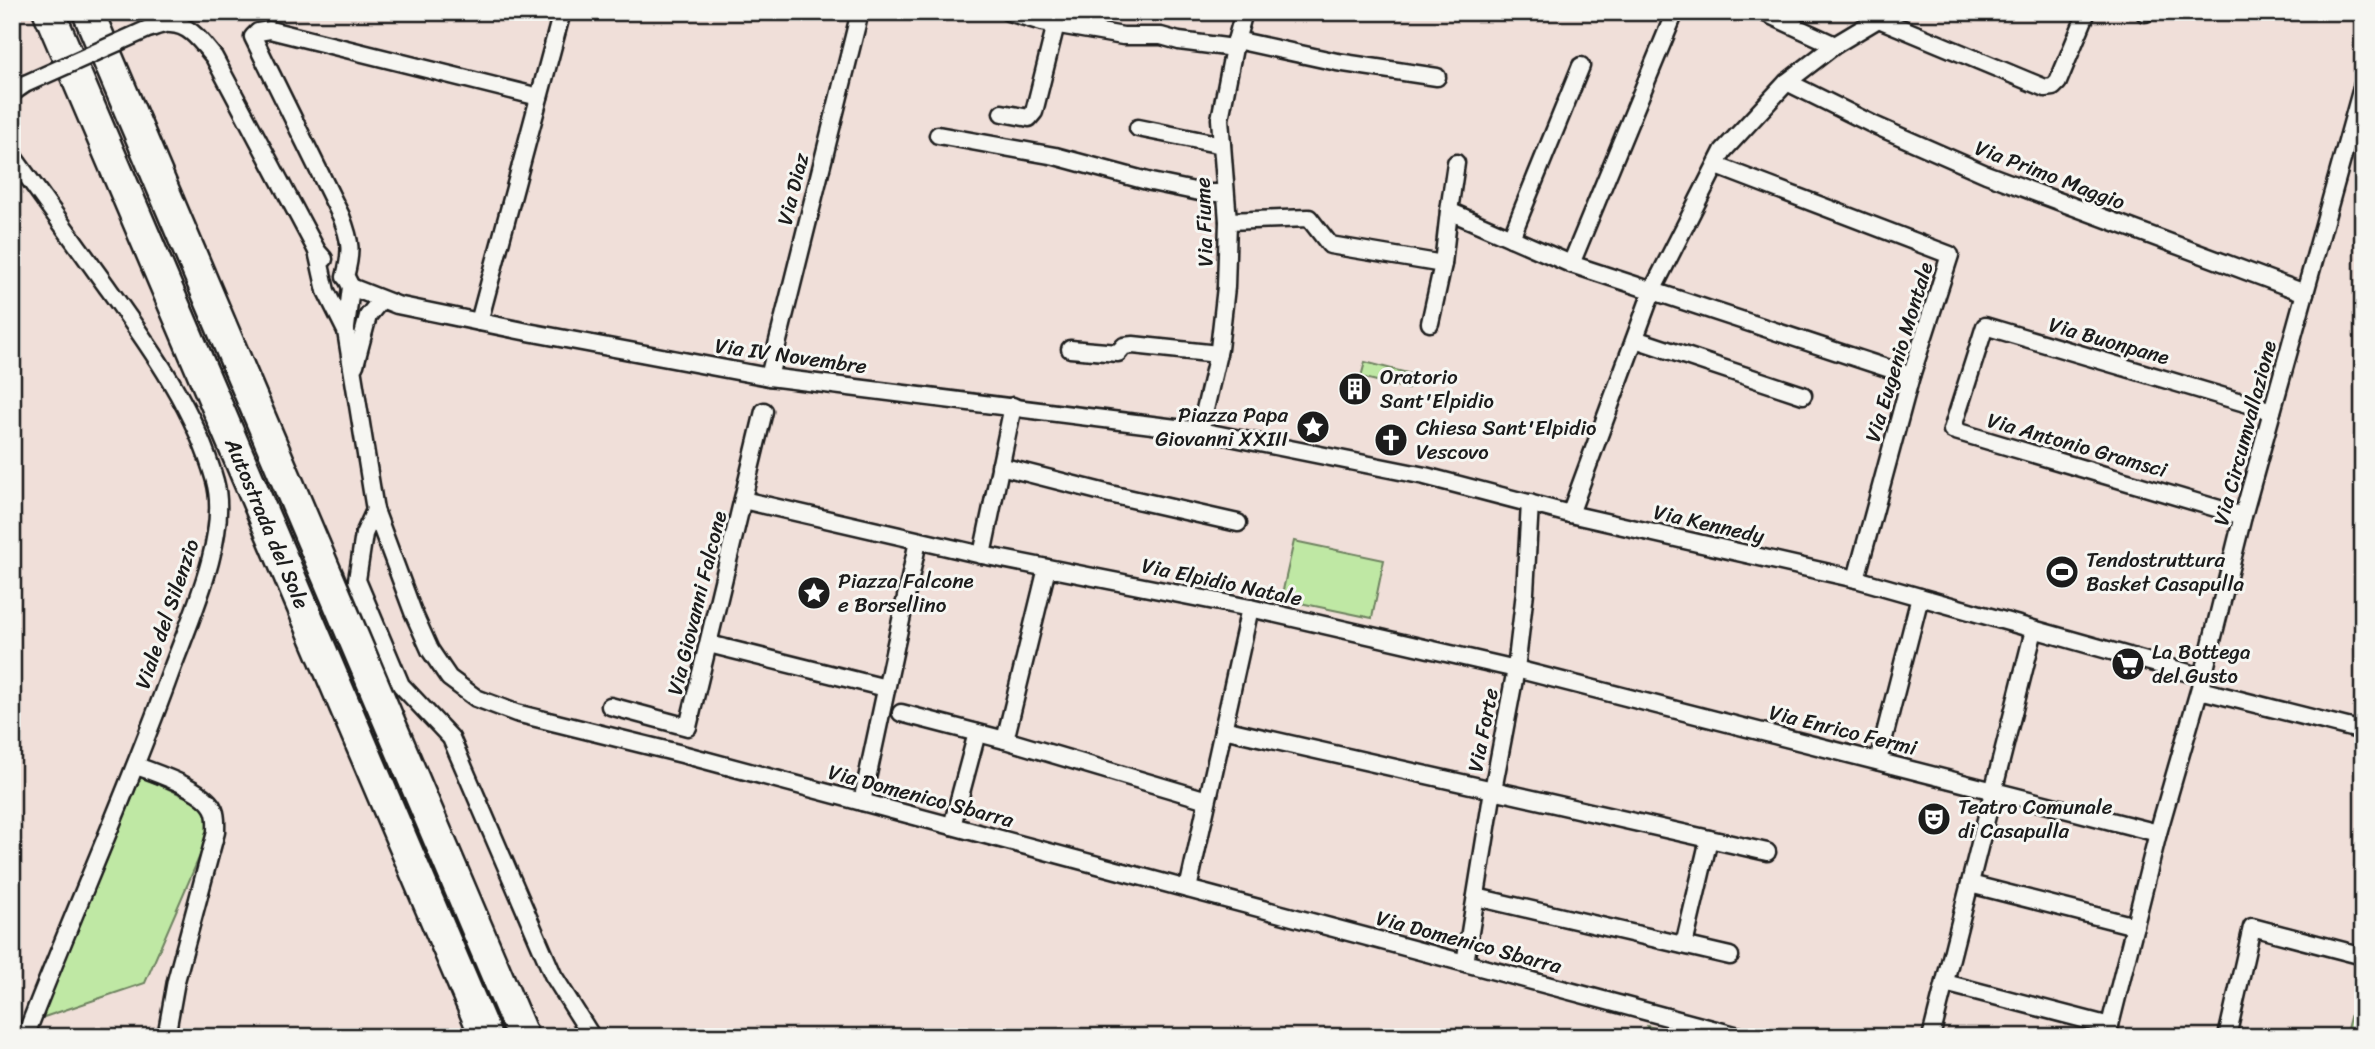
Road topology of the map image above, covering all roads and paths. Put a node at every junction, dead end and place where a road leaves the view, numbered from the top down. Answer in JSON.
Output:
{"nodes":[{"id":1,"x":49,"y":12,"type":"edge"},
{"id":2,"x":88,"y":12,"type":"edge"},
{"id":3,"x":562,"y":12,"type":"edge"},
{"id":4,"x":860,"y":12,"type":"edge"},
{"id":5,"x":1008,"y":12,"type":"edge"},
{"id":6,"x":1244,"y":12,"type":"edge"},
{"id":7,"x":1675,"y":12,"type":"edge"},
{"id":8,"x":1763,"y":12,"type":"edge"},
{"id":9,"x":2087,"y":12,"type":"edge"},
{"id":10,"x":1884,"y":16,"type":"edge"},
{"id":11,"x":1056,"y":24,"type":"junction"},
{"id":12,"x":1235,"y":44,"type":"junction"},
{"id":13,"x":1835,"y":45,"type":"junction"},
{"id":14,"x":1581,"y":66,"type":"dead end"},
{"id":15,"x":1437,"y":77,"type":"dead end"},
{"id":16,"x":1787,"y":82,"type":"junction"},
{"id":17,"x":2363,"y":84,"type":"edge"},
{"id":18,"x":18,"y":89,"type":"edge"},
{"id":19,"x":538,"y":97,"type":"junction"},
{"id":20,"x":1002,"y":113,"type":"dead end"},
{"id":21,"x":1138,"y":128,"type":"dead end"},
{"id":22,"x":938,"y":135,"type":"dead end"},
{"id":23,"x":1222,"y":145,"type":"junction"},
{"id":24,"x":12,"y":155,"type":"edge"},
{"id":25,"x":1456,"y":163,"type":"dead end"},
{"id":26,"x":1717,"y":166,"type":"junction"},
{"id":27,"x":1226,"y":193,"type":"junction"},
{"id":28,"x":1449,"y":211,"type":"junction"},
{"id":29,"x":1228,"y":221,"type":"junction"},
{"id":30,"x":1511,"y":238,"type":"junction"},
{"id":31,"x":317,"y":251,"type":"junction"},
{"id":32,"x":1443,"y":264,"type":"junction"},
{"id":33,"x":1571,"y":264,"type":"junction"},
{"id":34,"x":347,"y":283,"type":"junction"},
{"id":35,"x":1653,"y":289,"type":"junction"},
{"id":36,"x":328,"y":292,"type":"junction"},
{"id":37,"x":2305,"y":293,"type":"junction"},
{"id":38,"x":381,"y":300,"type":"junction"},
{"id":39,"x":479,"y":322,"type":"junction"},
{"id":40,"x":1430,"y":323,"type":"dead end"},
{"id":41,"x":346,"y":331,"type":"junction"},
{"id":42,"x":1635,"y":339,"type":"junction"},
{"id":43,"x":1070,"y":349,"type":"dead end"},
{"id":44,"x":1218,"y":354,"type":"junction"},
{"id":45,"x":1911,"y":376,"type":"junction"},
{"id":46,"x":353,"y":377,"type":"junction"},
{"id":47,"x":769,"y":377,"type":"junction"},
{"id":48,"x":1968,"y":377,"type":"joint"},
{"id":49,"x":1803,"y":395,"type":"dead end"},
{"id":50,"x":1013,"y":406,"type":"junction"},
{"id":51,"x":764,"y":411,"type":"dead end"},
{"id":52,"x":2272,"y":411,"type":"junction"},
{"id":53,"x":1200,"y":431,"type":"junction"},
{"id":54,"x":1000,"y":466,"type":"junction"},
{"id":55,"x":743,"y":500,"type":"junction"},
{"id":56,"x":1530,"y":503,"type":"junction"},
{"id":57,"x":375,"y":510,"type":"junction"},
{"id":58,"x":1570,"y":514,"type":"junction"},
{"id":59,"x":2243,"y":516,"type":"junction"},
{"id":60,"x":1238,"y":523,"type":"dead end"},
{"id":61,"x":918,"y":541,"type":"junction"},
{"id":62,"x":982,"y":555,"type":"junction"},
{"id":63,"x":1047,"y":568,"type":"junction"},
{"id":64,"x":1856,"y":579,"type":"junction"},
{"id":65,"x":1920,"y":597,"type":"junction"},
{"id":66,"x":1250,"y":608,"type":"junction"},
{"id":67,"x":2035,"y":630,"type":"junction"},
{"id":68,"x":709,"y":644,"type":"junction"},
{"id":69,"x":1516,"y":669,"type":"junction"},
{"id":70,"x":2202,"y":684,"type":"junction"},
{"id":71,"x":887,"y":688,"type":"junction"},
{"id":72,"x":610,"y":706,"type":"dead end"},
{"id":73,"x":901,"y":713,"type":"dead end"},
{"id":74,"x":1223,"y":729,"type":"junction"},
{"id":75,"x":2363,"y":731,"type":"edge"},
{"id":76,"x":977,"y":733,"type":"junction"},
{"id":77,"x":1005,"y":740,"type":"junction"},
{"id":78,"x":1878,"y":761,"type":"junction"},
{"id":79,"x":137,"y":765,"type":"junction"},
{"id":80,"x":1994,"y":789,"type":"junction"},
{"id":81,"x":1493,"y":790,"type":"junction"},
{"id":82,"x":1207,"y":800,"type":"junction"},
{"id":83,"x":862,"y":802,"type":"junction"},
{"id":84,"x":952,"y":826,"type":"junction"},
{"id":85,"x":2158,"y":833,"type":"junction"},
{"id":86,"x":1709,"y":839,"type":"junction"},
{"id":87,"x":1767,"y":852,"type":"dead end"},
{"id":88,"x":1970,"y":884,"type":"junction"},
{"id":89,"x":1188,"y":889,"type":"junction"},
{"id":90,"x":1476,"y":897,"type":"junction"},
{"id":91,"x":2135,"y":926,"type":"junction"},
{"id":92,"x":1684,"y":944,"type":"junction"},
{"id":93,"x":1730,"y":956,"type":"dead end"},
{"id":94,"x":2363,"y":956,"type":"edge"},
{"id":95,"x":1465,"y":963,"type":"junction"},
{"id":96,"x":1945,"y":984,"type":"junction"},
{"id":97,"x":2108,"y":1031,"type":"edge"},
{"id":98,"x":25,"y":1037,"type":"edge"},
{"id":99,"x":166,"y":1037,"type":"edge"},
{"id":100,"x":486,"y":1037,"type":"edge"},
{"id":101,"x":523,"y":1037,"type":"edge"},
{"id":102,"x":593,"y":1037,"type":"edge"},
{"id":103,"x":1742,"y":1037,"type":"edge"},
{"id":104,"x":1931,"y":1037,"type":"edge"},
{"id":105,"x":2227,"y":1037,"type":"edge"}],
"edges":[{"from":1,"to":100,"type":"highway","name":"Autostrada del Sole"},
{"from":2,"to":101,"type":"highway","name":"Autostrada del Sole"},
{"from":3,"to":19,"type":"street"},
{"from":4,"to":47,"type":"street","name":"Via Diaz"},
{"from":5,"to":11,"type":"street"},
{"from":6,"to":12,"type":"street","name":"Via Fiume"},
{"from":7,"to":33,"type":"street"},
{"from":8,"to":13,"type":"street"},
{"from":9,"to":10,"type":"street"},
{"from":10,"to":13,"type":"street"},
{"from":11,"to":12,"type":"street"},
{"from":11,"to":20,"type":"street"},
{"from":12,"to":15,"type":"street"},
{"from":12,"to":23,"type":"street","name":"Via Fiume"},
{"from":13,"to":16,"type":"street"},
{"from":14,"to":30,"type":"street"},
{"from":16,"to":26,"type":"street"},
{"from":16,"to":37,"type":"street","name":"Via Primo Maggio"},
{"from":17,"to":37,"type":"street","name":"Via Circumvallazione"},
{"from":18,"to":31,"type":"street","bridge":true},
{"from":19,"to":34,"type":"street","name":"Via Domenico Sbarra"},
{"from":19,"to":39,"type":"street"},
{"from":21,"to":23,"type":"street"},
{"from":22,"to":27,"type":"street"},
{"from":23,"to":27,"type":"street","name":"Via Fiume"},
{"from":24,"to":79,"type":"street","name":"Viale del Silenzio"},
{"from":25,"to":28,"type":"street"},
{"from":26,"to":35,"type":"street"},
{"from":26,"to":45,"type":"street","name":"Via Eugenio Montale"},
{"from":27,"to":29,"type":"street","name":"Via Fiume"},
{"from":28,"to":30,"type":"street"},
{"from":28,"to":32,"type":"street"},
{"from":29,"to":32,"type":"street"},
{"from":29,"to":44,"type":"street","name":"Via Fiume"},
{"from":30,"to":33,"type":"street"},
{"from":31,"to":34,"type":"street"},
{"from":31,"to":36,"type":"street"},
{"from":32,"to":40,"type":"street"},
{"from":33,"to":35,"type":"street"},
{"from":34,"to":36,"type":"street"},
{"from":34,"to":36,"type":"street"},
{"from":34,"to":38,"type":"street","name":"Via IV Novembre"},
{"from":34,"to":41,"type":"street","name":"Via Domenico Sbarra"},
{"from":35,"to":42,"type":"street"},
{"from":35,"to":45,"type":"street"},
{"from":36,"to":41,"type":"street","name":"Via Domenico Sbarra"},
{"from":37,"to":52,"type":"street","name":"Via Circumvallazione"},
{"from":38,"to":39,"type":"street","name":"Via IV Novembre"},
{"from":38,"to":46,"type":"street"},
{"from":39,"to":47,"type":"street","name":"Via IV Novembre"},
{"from":41,"to":46,"type":"street","name":"Via Domenico Sbarra"},
{"from":42,"to":49,"type":"street"},
{"from":42,"to":58,"type":"street"},
{"from":43,"to":44,"type":"street"},
{"from":44,"to":53,"type":"street","name":"Via Fiume"},
{"from":45,"to":64,"type":"street","name":"Via Eugenio Montale"},
{"from":46,"to":57,"type":"street","name":"Via Domenico Sbarra"},
{"from":47,"to":50,"type":"street","name":"Via IV Novembre"},
{"from":48,"to":52,"type":"street","name":"Via Buonpane"},
{"from":48,"to":59,"type":"street","name":"Via Antonio Gramsci"},
{"from":50,"to":53,"type":"street","name":"Via IV Novembre"},
{"from":50,"to":54,"type":"street"},
{"from":51,"to":55,"type":"street","name":"Via Giovanni Falcone"},
{"from":52,"to":59,"type":"street","name":"Via Circumvallazione"},
{"from":53,"to":56,"type":"street","name":"Via Kennedy"},
{"from":54,"to":60,"type":"street"},
{"from":54,"to":62,"type":"street"},
{"from":55,"to":61,"type":"street"},
{"from":55,"to":68,"type":"street","name":"Via Giovanni Falcone"},
{"from":56,"to":58,"type":"street","name":"Via Kennedy"},
{"from":56,"to":69,"type":"street","name":"Via Forte"},
{"from":57,"to":83,"type":"street","name":"Via Domenico Sbarra"},
{"from":57,"to":102,"type":"street"},
{"from":58,"to":64,"type":"street","name":"Via Kennedy"},
{"from":59,"to":70,"type":"street","name":"Via Circumvallazione"},
{"from":61,"to":62,"type":"street","name":"Via Elpidio Natale"},
{"from":61,"to":71,"type":"street"},
{"from":62,"to":63,"type":"street","name":"Via Elpidio Natale"},
{"from":63,"to":66,"type":"street","name":"Via Elpidio Natale"},
{"from":63,"to":77,"type":"street"},
{"from":64,"to":65,"type":"street","name":"Via Kennedy"},
{"from":65,"to":67,"type":"street","name":"Via Kennedy"},
{"from":65,"to":78,"type":"street"},
{"from":66,"to":69,"type":"street","name":"Via Elpidio Natale"},
{"from":66,"to":74,"type":"street"},
{"from":67,"to":70,"type":"street","name":"Via Kennedy"},
{"from":67,"to":80,"type":"street"},
{"from":68,"to":71,"type":"street"},
{"from":68,"to":72,"type":"street","name":"Via Giovanni Falcone"},
{"from":69,"to":78,"type":"street","name":"Via Enrico Fermi"},
{"from":69,"to":81,"type":"street","name":"Via Forte"},
{"from":70,"to":75,"type":"street","name":"Via Kennedy"},
{"from":70,"to":85,"type":"street","name":"Via Circumvallazione"},
{"from":71,"to":83,"type":"street"},
{"from":73,"to":76,"type":"street"},
{"from":74,"to":81,"type":"street"},
{"from":74,"to":82,"type":"street"},
{"from":76,"to":77,"type":"street"},
{"from":76,"to":84,"type":"street"},
{"from":77,"to":82,"type":"street"},
{"from":78,"to":80,"type":"street","name":"Via Enrico Fermi"},
{"from":79,"to":98,"type":"street","name":"Viale del Silenzio"},
{"from":79,"to":99,"type":"street"},
{"from":80,"to":85,"type":"street","name":"Via Enrico Fermi"},
{"from":80,"to":88,"type":"street"},
{"from":81,"to":86,"type":"street"},
{"from":81,"to":90,"type":"street","name":"Via Forte"},
{"from":82,"to":89,"type":"street"},
{"from":83,"to":84,"type":"street","name":"Via Domenico Sbarra"},
{"from":84,"to":89,"type":"street","name":"Via Domenico Sbarra"},
{"from":85,"to":91,"type":"street","name":"Via Circumvallazione"},
{"from":86,"to":87,"type":"street"},
{"from":86,"to":92,"type":"street"},
{"from":88,"to":91,"type":"street"},
{"from":88,"to":96,"type":"street"},
{"from":89,"to":95,"type":"street","name":"Via Domenico Sbarra"},
{"from":90,"to":92,"type":"street"},
{"from":90,"to":95,"type":"street","name":"Via Forte"},
{"from":91,"to":97,"type":"street","name":"Via Circumvallazione"},
{"from":92,"to":93,"type":"street"},
{"from":94,"to":105,"type":"street"},
{"from":95,"to":103,"type":"street","name":"Via Domenico Sbarra"},
{"from":96,"to":97,"type":"street"},
{"from":96,"to":104,"type":"street"}]}
